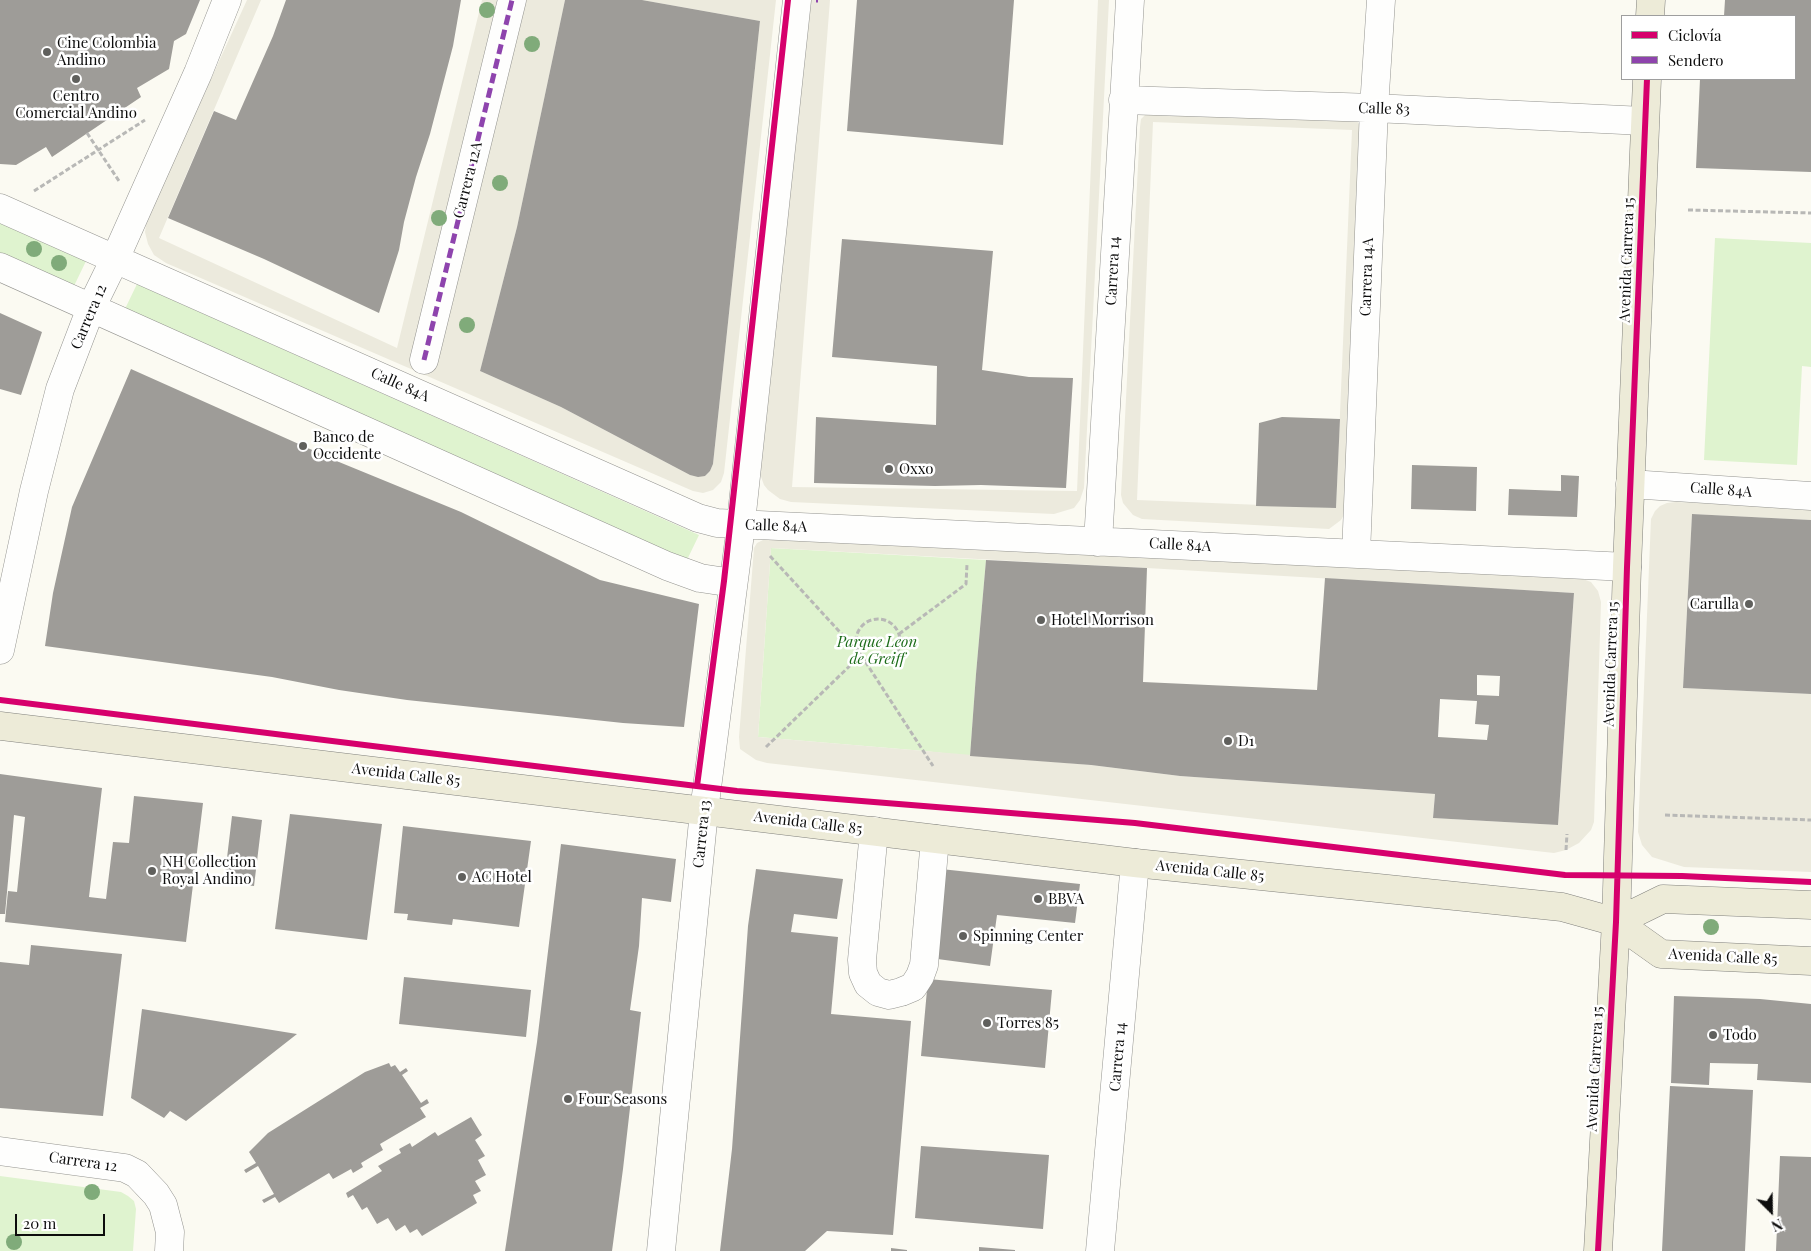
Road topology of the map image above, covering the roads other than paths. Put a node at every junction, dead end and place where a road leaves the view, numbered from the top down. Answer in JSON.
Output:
{"nodes":[{"id":1,"x":227,"y":0,"type":"edge"},
{"id":2,"x":512,"y":0,"type":"edge"},
{"id":3,"x":797,"y":0,"type":"edge"},
{"id":4,"x":1130,"y":0,"type":"edge"},
{"id":5,"x":1381,"y":0,"type":"edge"},
{"id":6,"x":1651,"y":0,"type":"edge"},
{"id":7,"x":1650,"y":15,"type":"edge"},
{"id":8,"x":1647,"y":80,"type":"edge"},
{"id":9,"x":1123,"y":100,"type":"junction"},
{"id":10,"x":1374,"y":108,"type":"junction"},
{"id":11,"x":1644,"y":121,"type":"junction"},
{"id":12,"x":0,"y":208,"type":"edge"},
{"id":13,"x":115,"y":260,"type":"junction"},
{"id":14,"x":0,"y":267,"type":"edge"},
{"id":15,"x":91,"y":308,"type":"junction"},
{"id":16,"x":424,"y":360,"type":"dead end"},
{"id":17,"x":1630,"y":484,"type":"junction"},
{"id":18,"x":1811,"y":496,"type":"edge"},
{"id":19,"x":741,"y":525,"type":"junction"},
{"id":20,"x":1098,"y":542,"type":"junction"},
{"id":21,"x":1356,"y":554,"type":"junction"},
{"id":22,"x":1627,"y":567,"type":"junction"},
{"id":23,"x":733,"y":583,"type":"junction"},
{"id":24,"x":0,"y":650,"type":"edge"},
{"id":25,"x":0,"y":726,"type":"edge"},
{"id":26,"x":704,"y":810,"type":"junction"},
{"id":27,"x":874,"y":831,"type":"junction"},
{"id":28,"x":935,"y":839,"type":"junction"},
{"id":29,"x":1135,"y":863,"type":"junction"},
{"id":30,"x":1811,"y":905,"type":"edge"},
{"id":31,"x":1616,"y":922,"type":"junction"},
{"id":32,"x":1811,"y":961,"type":"edge"},
{"id":33,"x":0,"y":1151,"type":"edge"},
{"id":34,"x":169,"y":1251,"type":"edge"},
{"id":35,"x":661,"y":1251,"type":"edge"},
{"id":36,"x":1100,"y":1251,"type":"edge"},
{"id":37,"x":1598,"y":1251,"type":"edge"}],
"edges":[{"from":1,"to":13,"type":"street","name":"Carrera 12"},
{"from":2,"to":16,"type":"street","name":"Carrera 12A"},
{"from":3,"to":19,"type":"street","name":"Carrera 13"},
{"from":4,"to":9,"type":"street","name":"Carrera 14"},
{"from":5,"to":10,"type":"street","name":"Carrera 14A"},
{"from":6,"to":7,"type":"main road"},
{"from":8,"to":11,"type":"main road","name":"Avenida Carrera 15"},
{"from":9,"to":10,"type":"street","name":"Calle 83"},
{"from":9,"to":20,"type":"street","name":"Carrera 14"},
{"from":10,"to":11,"type":"street","name":"Calle 83"},
{"from":10,"to":21,"type":"street","name":"Carrera 14A"},
{"from":11,"to":17,"type":"main road","name":"Avenida Carrera 15"},
{"from":12,"to":13,"type":"street","name":"Calle 84A"},
{"from":13,"to":15,"type":"street","name":"Carrera 12"},
{"from":13,"to":19,"type":"street","name":"Calle 84A"},
{"from":14,"to":15,"type":"street"},
{"from":15,"to":23,"type":"street"},
{"from":15,"to":24,"type":"street","name":"Carrera 12"},
{"from":17,"to":18,"type":"street","name":"Calle 84A"},
{"from":17,"to":22,"type":"main road","name":"Avenida Carrera 15"},
{"from":19,"to":20,"type":"street","name":"Calle 84A"},
{"from":19,"to":23,"type":"street","name":"Carrera 13"},
{"from":20,"to":21,"type":"street","name":"Calle 84A"},
{"from":21,"to":22,"type":"street","name":"Calle 84A"},
{"from":22,"to":31,"type":"main road","name":"Avenida Carrera 15"},
{"from":23,"to":26,"type":"street","name":"Carrera 13"},
{"from":25,"to":26,"type":"main road","name":"Avenida Calle 85"},
{"from":26,"to":27,"type":"main road","name":"Avenida Calle 85"},
{"from":26,"to":35,"type":"street","name":"Carrera 13"},
{"from":27,"to":28,"type":"main road","name":"Avenida Calle 85"},
{"from":27,"to":28,"type":"street"},
{"from":28,"to":29,"type":"main road","name":"Avenida Calle 85"},
{"from":29,"to":31,"type":"main road","name":"Avenida Calle 85"},
{"from":29,"to":36,"type":"street","name":"Carrera 14"},
{"from":30,"to":31,"type":"main road"},
{"from":31,"to":32,"type":"main road","name":"Avenida Calle 85"},
{"from":31,"to":37,"type":"main road","name":"Avenida Carrera 15"},
{"from":33,"to":34,"type":"street","name":"Carrera 12"}]}
